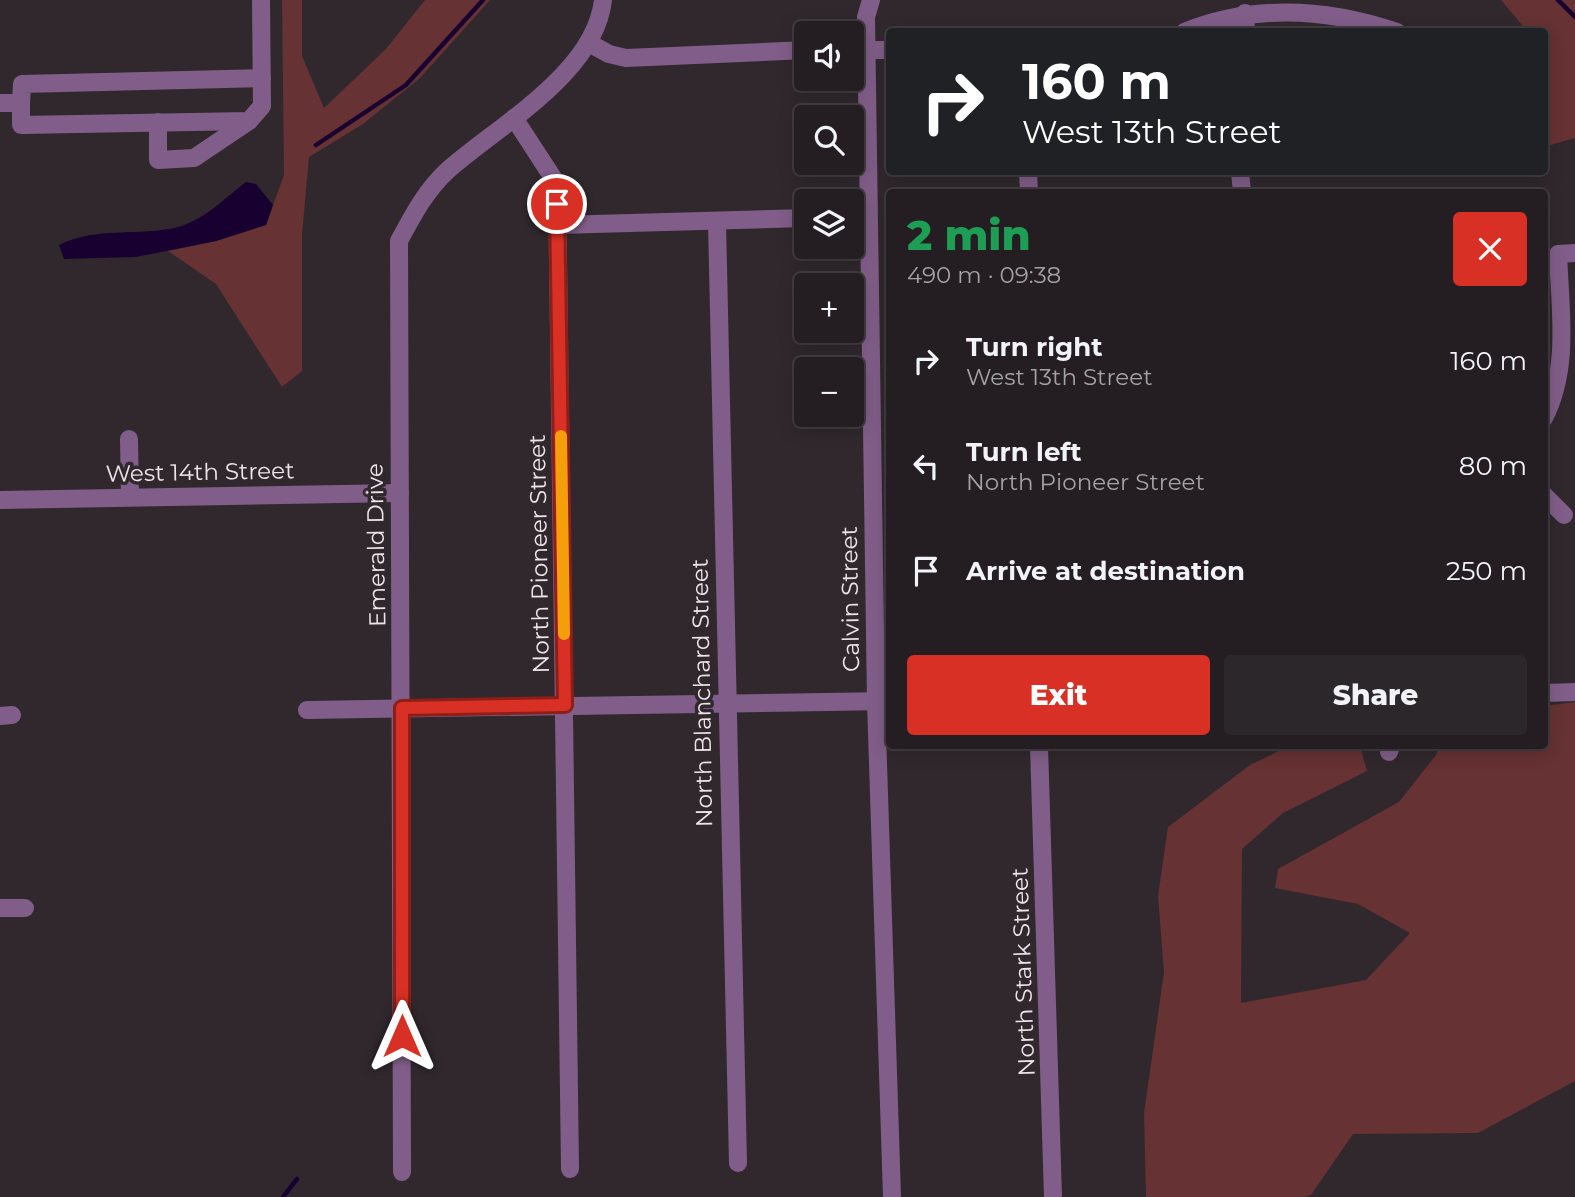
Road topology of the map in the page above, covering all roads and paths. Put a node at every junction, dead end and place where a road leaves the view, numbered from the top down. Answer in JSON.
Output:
{"nodes":[{"id":1,"x":261,"y":0,"type":"edge"},
{"id":2,"x":603,"y":0,"type":"edge"},
{"id":3,"x":871,"y":0,"type":"edge"},
{"id":4,"x":1245,"y":13,"type":"junction"},
{"id":5,"x":864,"y":28,"type":"edge"},
{"id":6,"x":1194,"y":28,"type":"edge"},
{"id":7,"x":1246,"y":28,"type":"edge"},
{"id":8,"x":1386,"y":28,"type":"edge"},
{"id":9,"x":589,"y":43,"type":"junction"},
{"id":10,"x":864,"y":50,"type":"edge"},
{"id":11,"x":886,"y":50,"type":"edge"},
{"id":12,"x":794,"y":51,"type":"edge"},
{"id":13,"x":262,"y":78,"type":"junction"},
{"id":14,"x":860,"y":91,"type":"edge"},
{"id":15,"x":0,"y":103,"type":"edge"},
{"id":16,"x":20,"y":103,"type":"junction"},
{"id":17,"x":514,"y":118,"type":"junction"},
{"id":18,"x":249,"y":121,"type":"junction"},
{"id":19,"x":158,"y":122,"type":"junction"},
{"id":20,"x":860,"y":189,"type":"edge"},
{"id":21,"x":794,"y":219,"type":"edge"},
{"id":22,"x":717,"y":222,"type":"junction"},
{"id":23,"x":558,"y":225,"type":"junction"},
{"id":24,"x":1575,"y":253,"type":"edge"},
{"id":25,"x":862,"y":259,"type":"edge"},
{"id":26,"x":1548,"y":410,"type":"edge"},
{"id":27,"x":129,"y":439,"type":"dead end"},
{"id":28,"x":400,"y":493,"type":"junction"},
{"id":29,"x":130,"y":498,"type":"junction"},
{"id":30,"x":1548,"y":499,"type":"edge"},
{"id":31,"x":0,"y":500,"type":"edge"},
{"id":32,"x":1564,"y":515,"type":"dead end"},
{"id":33,"x":1575,"y":692,"type":"edge"},
{"id":34,"x":1548,"y":693,"type":"edge"},
{"id":35,"x":882,"y":701,"type":"edge"},
{"id":36,"x":727,"y":704,"type":"junction"},
{"id":37,"x":565,"y":705,"type":"junction"},
{"id":38,"x":402,"y":708,"type":"junction"},
{"id":39,"x":307,"y":710,"type":"dead end"},
{"id":40,"x":1039,"y":749,"type":"edge"},
{"id":41,"x":0,"y":908,"type":"edge"},
{"id":42,"x":25,"y":908,"type":"dead end"},
{"id":43,"x":738,"y":1163,"type":"dead end"},
{"id":44,"x":569,"y":1170,"type":"dead end"},
{"id":45,"x":402,"y":1172,"type":"dead end"},
{"id":46,"x":892,"y":1197,"type":"edge"},
{"id":47,"x":1053,"y":1197,"type":"edge"}],
"edges":[{"from":1,"to":13,"type":"street"},
{"from":2,"to":9,"type":"street","name":"Emerald Drive"},
{"from":3,"to":5,"type":"street","name":"Calvin Street"},
{"from":4,"to":6,"type":"street"},
{"from":4,"to":7,"type":"street"},
{"from":4,"to":8,"type":"street"},
{"from":9,"to":12,"type":"street"},
{"from":9,"to":17,"type":"street","name":"Emerald Drive"},
{"from":10,"to":11,"type":"street"},
{"from":13,"to":16,"type":"street"},
{"from":13,"to":18,"type":"street"},
{"from":14,"to":20,"type":"street","name":"Calvin Street"},
{"from":15,"to":16,"type":"street"},
{"from":16,"to":19,"type":"street"},
{"from":17,"to":23,"type":"street","name":"North Pioneer Street"},
{"from":17,"to":28,"type":"street","name":"Emerald Drive"},
{"from":18,"to":19,"type":"street"},
{"from":18,"to":19,"type":"street"},
{"from":21,"to":22,"type":"street"},
{"from":22,"to":23,"type":"street"},
{"from":22,"to":36,"type":"street","name":"North Blanchard Street"},
{"from":23,"to":37,"type":"street","name":"North Pioneer Street"},
{"from":24,"to":26,"type":"street"},
{"from":25,"to":35,"type":"street","name":"Calvin Street"},
{"from":27,"to":29,"type":"street"},
{"from":28,"to":29,"type":"street","name":"West 14th Street"},
{"from":28,"to":38,"type":"street","name":"Emerald Drive"},
{"from":29,"to":31,"type":"street","name":"West 14th Street"},
{"from":30,"to":32,"type":"street"},
{"from":33,"to":34,"type":"street"},
{"from":35,"to":36,"type":"street"},
{"from":35,"to":46,"type":"street","name":"Calvin Street"},
{"from":36,"to":37,"type":"street"},
{"from":36,"to":43,"type":"street","name":"North Blanchard Street"},
{"from":37,"to":38,"type":"street"},
{"from":37,"to":44,"type":"street","name":"North Pioneer Street"},
{"from":38,"to":39,"type":"street"},
{"from":38,"to":45,"type":"street","name":"Emerald Drive"},
{"from":40,"to":47,"type":"street","name":"North Stark Street"},
{"from":41,"to":42,"type":"street"}]}
